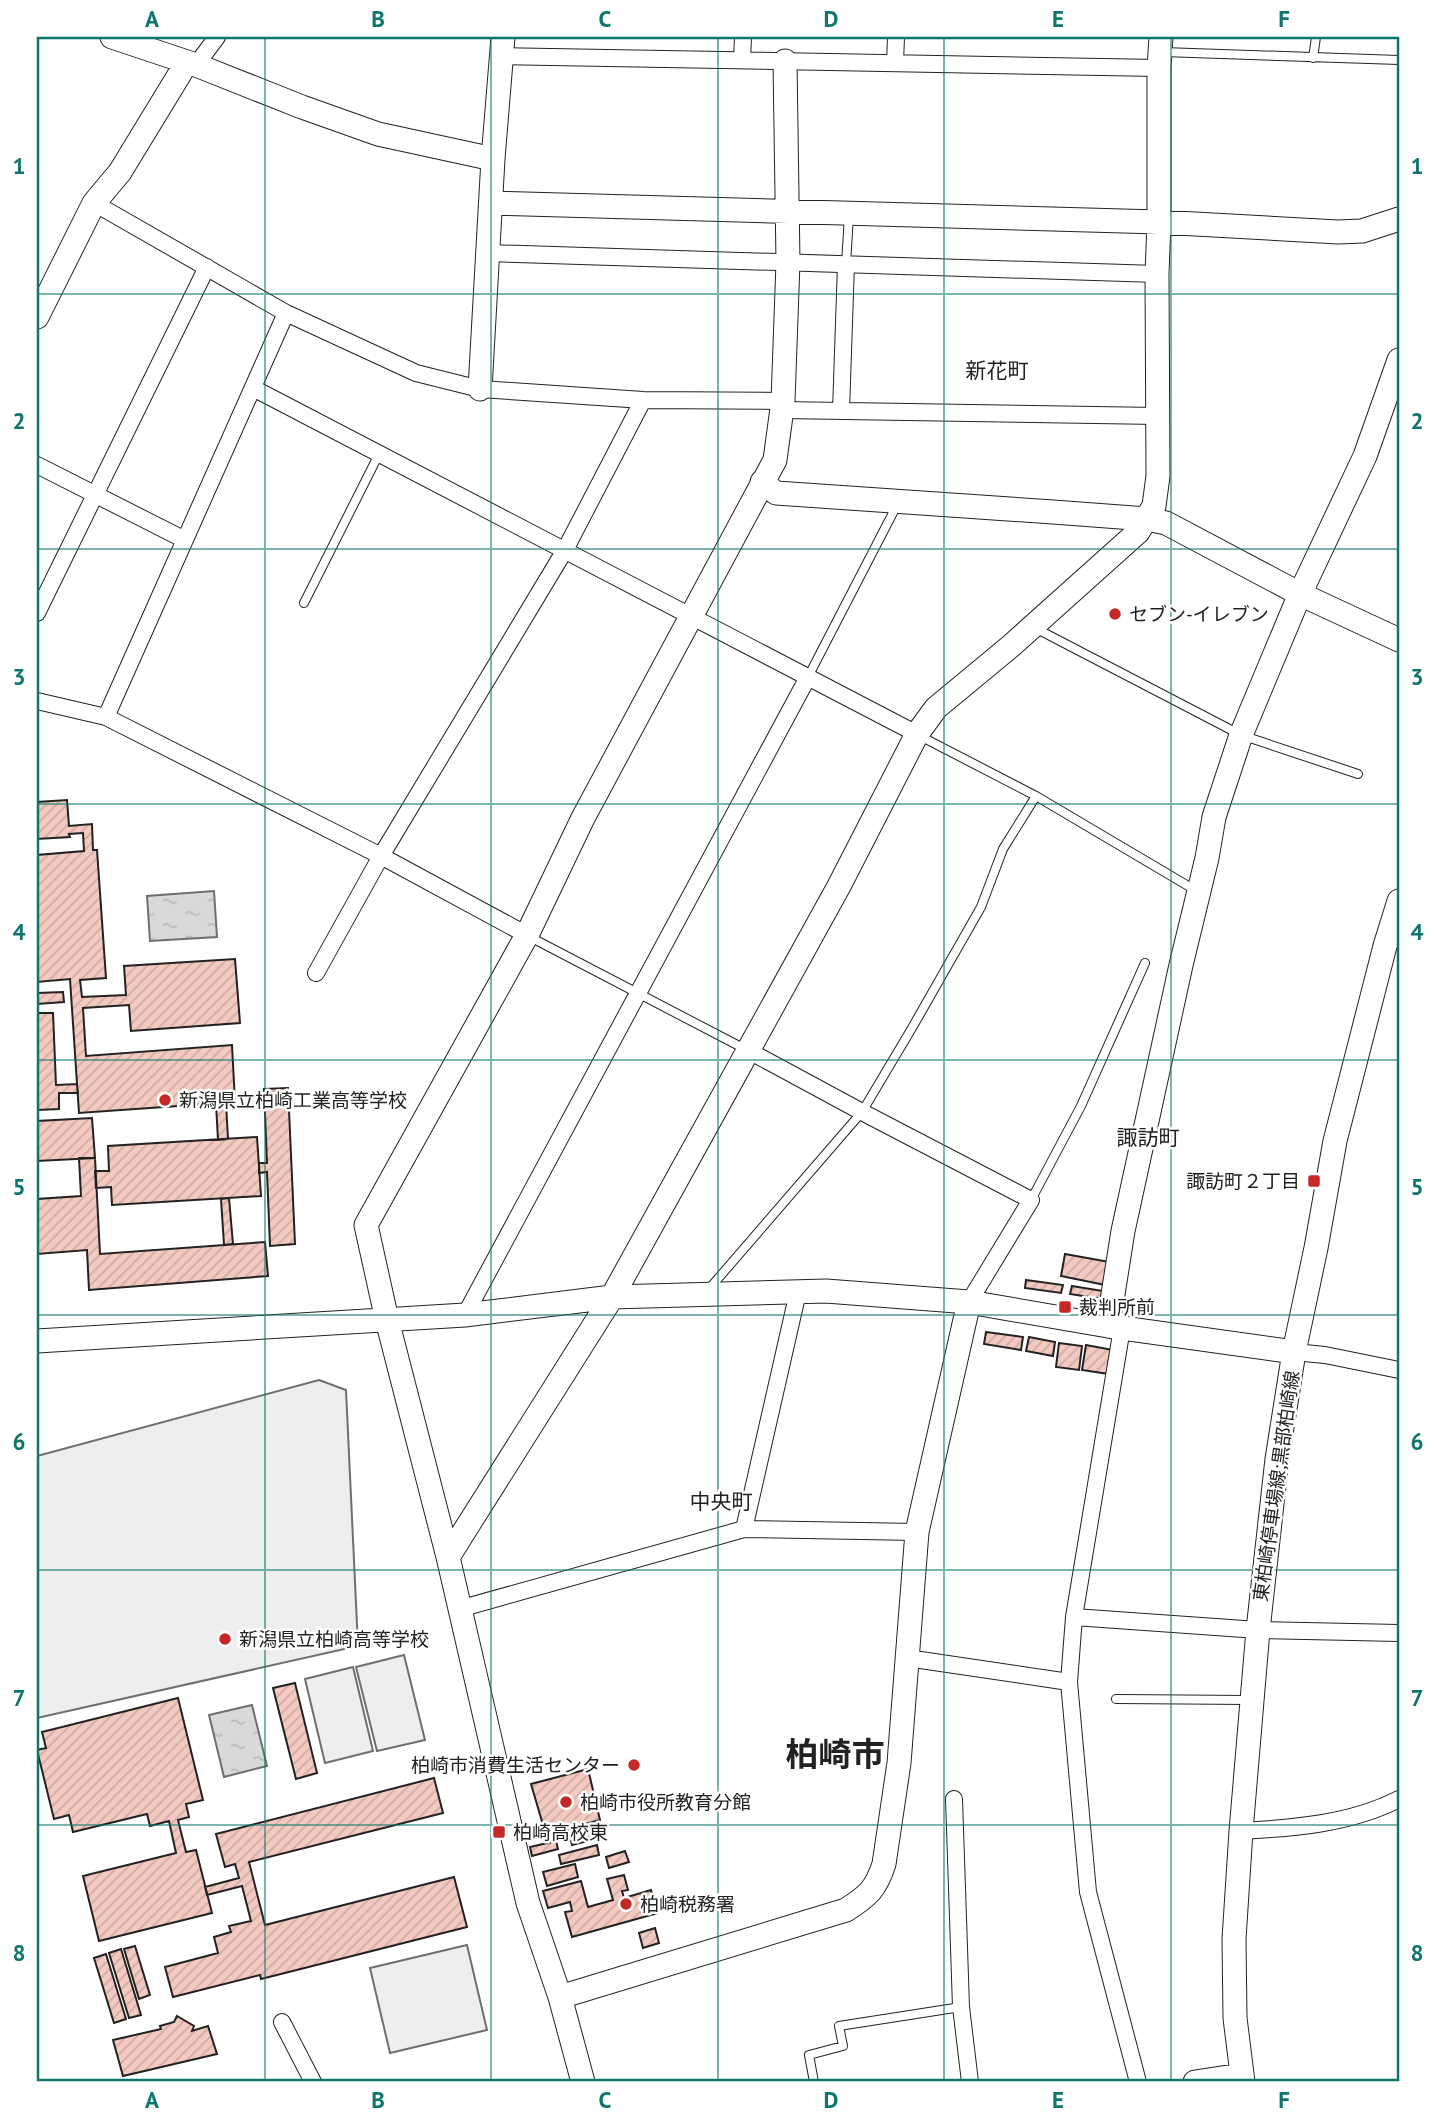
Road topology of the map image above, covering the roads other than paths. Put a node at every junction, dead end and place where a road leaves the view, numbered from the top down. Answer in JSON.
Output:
{"nodes":[{"id":1,"x":112,"y":37,"type":"edge"},
{"id":2,"x":217,"y":37,"type":"edge"},
{"id":3,"x":743,"y":37,"type":"edge"},
{"id":4,"x":896,"y":37,"type":"edge"},
{"id":5,"x":1316,"y":37,"type":"edge"},
{"id":6,"x":502,"y":46,"type":"edge"},
{"id":7,"x":1160,"y":52,"type":"edge"},
{"id":8,"x":1313,"y":58,"type":"junction"},
{"id":9,"x":742,"y":60,"type":"junction"},
{"id":10,"x":1399,"y":60,"type":"edge"},
{"id":11,"x":785,"y":61,"type":"junction"},
{"id":12,"x":192,"y":63,"type":"junction"},
{"id":13,"x":895,"y":63,"type":"junction"},
{"id":14,"x":493,"y":159,"type":"junction"},
{"id":15,"x":94,"y":203,"type":"junction"},
{"id":16,"x":491,"y":203,"type":"junction"},
{"id":17,"x":788,"y":212,"type":"junction"},
{"id":18,"x":849,"y":213,"type":"junction"},
{"id":19,"x":1399,"y":219,"type":"edge"},
{"id":20,"x":1159,"y":222,"type":"junction"},
{"id":21,"x":488,"y":253,"type":"junction"},
{"id":22,"x":788,"y":262,"type":"junction"},
{"id":23,"x":846,"y":264,"type":"junction"},
{"id":24,"x":207,"y":267,"type":"junction"},
{"id":25,"x":1157,"y":274,"type":"junction"},
{"id":26,"x":286,"y":313,"type":"junction"},
{"id":27,"x":37,"y":317,"type":"edge"},
{"id":28,"x":1399,"y":360,"type":"edge"},
{"id":29,"x":253,"y":387,"type":"junction"},
{"id":30,"x":480,"y":389,"type":"junction"},
{"id":31,"x":643,"y":400,"type":"junction"},
{"id":32,"x":782,"y":406,"type":"junction"},
{"id":33,"x":841,"y":411,"type":"junction"},
{"id":34,"x":1158,"y":416,"type":"junction"},
{"id":35,"x":379,"y":454,"type":"junction"},
{"id":36,"x":37,"y":465,"type":"edge"},
{"id":37,"x":762,"y":482,"type":"junction"},
{"id":38,"x":95,"y":494,"type":"junction"},
{"id":39,"x":898,"y":502,"type":"junction"},
{"id":40,"x":1147,"y":519,"type":"junction"},
{"id":41,"x":185,"y":540,"type":"junction"},
{"id":42,"x":565,"y":550,"type":"junction"},
{"id":43,"x":1300,"y":594,"type":"junction"},
{"id":44,"x":304,"y":603,"type":"dead end"},
{"id":45,"x":37,"y":613,"type":"edge"},
{"id":46,"x":690,"y":616,"type":"junction"},
{"id":47,"x":1032,"y":627,"type":"junction"},
{"id":48,"x":1399,"y":640,"type":"edge"},
{"id":49,"x":808,"y":677,"type":"junction"},
{"id":50,"x":37,"y":701,"type":"edge"},
{"id":51,"x":106,"y":717,"type":"junction"},
{"id":52,"x":917,"y":734,"type":"junction"},
{"id":53,"x":1241,"y":735,"type":"junction"},
{"id":54,"x":1358,"y":774,"type":"dead end"},
{"id":55,"x":1036,"y":796,"type":"junction"},
{"id":56,"x":381,"y":856,"type":"junction"},
{"id":57,"x":1199,"y":892,"type":"junction"},
{"id":58,"x":1399,"y":901,"type":"edge"},
{"id":59,"x":527,"y":935,"type":"junction"},
{"id":60,"x":1145,"y":963,"type":"dead end"},
{"id":61,"x":316,"y":973,"type":"dead end"},
{"id":62,"x":639,"y":994,"type":"junction"},
{"id":63,"x":749,"y":1051,"type":"junction"},
{"id":64,"x":862,"y":1112,"type":"junction"},
{"id":65,"x":1031,"y":1199,"type":"junction"},
{"id":66,"x":798,"y":1292,"type":"junction"},
{"id":67,"x":705,"y":1294,"type":"junction"},
{"id":68,"x":612,"y":1297,"type":"junction"},
{"id":69,"x":969,"y":1301,"type":"junction"},
{"id":70,"x":465,"y":1315,"type":"junction"},
{"id":71,"x":387,"y":1320,"type":"junction"},
{"id":72,"x":1115,"y":1326,"type":"junction"},
{"id":73,"x":37,"y":1342,"type":"edge"},
{"id":74,"x":1294,"y":1352,"type":"junction"},
{"id":75,"x":1399,"y":1370,"type":"edge"},
{"id":76,"x":744,"y":1529,"type":"junction"},
{"id":77,"x":917,"y":1532,"type":"junction"},
{"id":78,"x":448,"y":1558,"type":"junction"},
{"id":79,"x":459,"y":1609,"type":"junction"},
{"id":80,"x":1074,"y":1617,"type":"junction"},
{"id":81,"x":1258,"y":1630,"type":"junction"},
{"id":82,"x":1399,"y":1633,"type":"edge"},
{"id":83,"x":906,"y":1658,"type":"junction"},
{"id":84,"x":1069,"y":1682,"type":"junction"},
{"id":85,"x":1116,"y":1699,"type":"dead end"},
{"id":86,"x":1253,"y":1700,"type":"junction"},
{"id":87,"x":954,"y":1799,"type":"dead end"},
{"id":88,"x":1399,"y":1799,"type":"edge"},
{"id":89,"x":1241,"y":1831,"type":"junction"},
{"id":90,"x":560,"y":1997,"type":"junction"},
{"id":91,"x":961,"y":2007,"type":"junction"},
{"id":92,"x":282,"y":2022,"type":"dead end"},
{"id":93,"x":1242,"y":2078,"type":"edge"},
{"id":94,"x":313,"y":2082,"type":"edge"},
{"id":95,"x":583,"y":2082,"type":"edge"},
{"id":96,"x":814,"y":2082,"type":"edge"},
{"id":97,"x":970,"y":2082,"type":"edge"},
{"id":98,"x":1138,"y":2082,"type":"edge"},
{"id":99,"x":1195,"y":2082,"type":"edge"}],
"edges":[{"from":1,"to":12,"type":"street"},
{"from":2,"to":12,"type":"street"},
{"from":3,"to":9,"type":"street"},
{"from":4,"to":13,"type":"street"},
{"from":5,"to":8,"type":"lane"},
{"from":6,"to":9,"type":"street"},
{"from":6,"to":14,"type":"street"},
{"from":7,"to":8,"type":"lane"},
{"from":7,"to":13,"type":"street"},
{"from":7,"to":20,"type":"street"},
{"from":8,"to":10,"type":"lane"},
{"from":9,"to":11,"type":"street"},
{"from":11,"to":13,"type":"street"},
{"from":11,"to":17,"type":"street"},
{"from":12,"to":14,"type":"street"},
{"from":12,"to":15,"type":"street"},
{"from":14,"to":16,"type":"street"},
{"from":15,"to":24,"type":"street"},
{"from":15,"to":27,"type":"street"},
{"from":16,"to":17,"type":"street"},
{"from":16,"to":21,"type":"street"},
{"from":17,"to":18,"type":"street"},
{"from":17,"to":22,"type":"street"},
{"from":18,"to":20,"type":"street"},
{"from":18,"to":23,"type":"lane"},
{"from":19,"to":20,"type":"street"},
{"from":20,"to":25,"type":"street"},
{"from":21,"to":22,"type":"street"},
{"from":21,"to":30,"type":"street"},
{"from":22,"to":23,"type":"street"},
{"from":22,"to":32,"type":"street"},
{"from":23,"to":25,"type":"street"},
{"from":23,"to":33,"type":"street"},
{"from":24,"to":26,"type":"street"},
{"from":24,"to":38,"type":"street"},
{"from":25,"to":34,"type":"street"},
{"from":26,"to":29,"type":"street"},
{"from":26,"to":30,"type":"street"},
{"from":28,"to":43,"type":"street"},
{"from":29,"to":35,"type":"street"},
{"from":29,"to":41,"type":"street"},
{"from":30,"to":31,"type":"street"},
{"from":31,"to":32,"type":"street"},
{"from":31,"to":42,"type":"street"},
{"from":32,"to":33,"type":"street"},
{"from":32,"to":37,"type":"street"},
{"from":33,"to":34,"type":"street"},
{"from":34,"to":40,"type":"street"},
{"from":35,"to":42,"type":"street"},
{"from":35,"to":44,"type":"lane"},
{"from":36,"to":38,"type":"street"},
{"from":37,"to":39,"type":"street"},
{"from":37,"to":46,"type":"street"},
{"from":38,"to":41,"type":"street"},
{"from":38,"to":45,"type":"street"},
{"from":39,"to":40,"type":"street"},
{"from":39,"to":49,"type":"lane"},
{"from":40,"to":43,"type":"street"},
{"from":40,"to":47,"type":"street"},
{"from":41,"to":51,"type":"street"},
{"from":42,"to":46,"type":"street"},
{"from":42,"to":56,"type":"street"},
{"from":43,"to":48,"type":"street"},
{"from":43,"to":53,"type":"street"},
{"from":46,"to":49,"type":"street"},
{"from":46,"to":59,"type":"street"},
{"from":47,"to":52,"type":"street"},
{"from":47,"to":53,"type":"lane"},
{"from":49,"to":52,"type":"street"},
{"from":49,"to":62,"type":"street"},
{"from":50,"to":51,"type":"street"},
{"from":51,"to":56,"type":"street"},
{"from":52,"to":55,"type":"lane"},
{"from":52,"to":63,"type":"street"},
{"from":53,"to":54,"type":"lane"},
{"from":53,"to":57,"type":"street"},
{"from":55,"to":57,"type":"lane"},
{"from":55,"to":64,"type":"lane"},
{"from":56,"to":59,"type":"street"},
{"from":56,"to":61,"type":"street"},
{"from":57,"to":72,"type":"street"},
{"from":58,"to":74,"type":"street","name":"東柏崎停車場線;黒部柏崎線"},
{"from":59,"to":62,"type":"lane"},
{"from":59,"to":71,"type":"street"},
{"from":60,"to":65,"type":"lane"},
{"from":62,"to":63,"type":"lane"},
{"from":62,"to":70,"type":"street"},
{"from":63,"to":64,"type":"street"},
{"from":63,"to":68,"type":"street"},
{"from":64,"to":65,"type":"street"},
{"from":64,"to":67,"type":"lane"},
{"from":65,"to":69,"type":"street"},
{"from":66,"to":67,"type":"street"},
{"from":66,"to":69,"type":"street"},
{"from":66,"to":76,"type":"street"},
{"from":67,"to":68,"type":"street"},
{"from":68,"to":70,"type":"street"},
{"from":68,"to":78,"type":"street"},
{"from":69,"to":72,"type":"street"},
{"from":69,"to":77,"type":"street"},
{"from":70,"to":71,"type":"street"},
{"from":71,"to":73,"type":"street"},
{"from":71,"to":78,"type":"street"},
{"from":72,"to":74,"type":"street"},
{"from":72,"to":80,"type":"street"},
{"from":74,"to":75,"type":"street"},
{"from":74,"to":81,"type":"street","name":"東柏崎停車場線;黒部柏崎線"},
{"from":76,"to":77,"type":"street"},
{"from":76,"to":79,"type":"street"},
{"from":77,"to":83,"type":"street"},
{"from":78,"to":79,"type":"street"},
{"from":79,"to":90,"type":"street"},
{"from":80,"to":81,"type":"street"},
{"from":80,"to":84,"type":"street"},
{"from":81,"to":82,"type":"street"},
{"from":81,"to":86,"type":"street","name":"東柏崎停車場線;黒部柏崎線"},
{"from":83,"to":84,"type":"street"},
{"from":83,"to":90,"type":"street"},
{"from":84,"to":98,"type":"street"},
{"from":85,"to":86,"type":"lane"},
{"from":86,"to":89,"type":"street","name":"東柏崎停車場線;黒部柏崎線"},
{"from":87,"to":91,"type":"street"},
{"from":88,"to":89,"type":"street"},
{"from":89,"to":93,"type":"street","name":"東柏崎停車場線;黒部柏崎線"},
{"from":90,"to":95,"type":"street"},
{"from":91,"to":96,"type":"lane"},
{"from":91,"to":97,"type":"street"},
{"from":92,"to":94,"type":"street"},
{"from":93,"to":99,"type":"street"}]}
